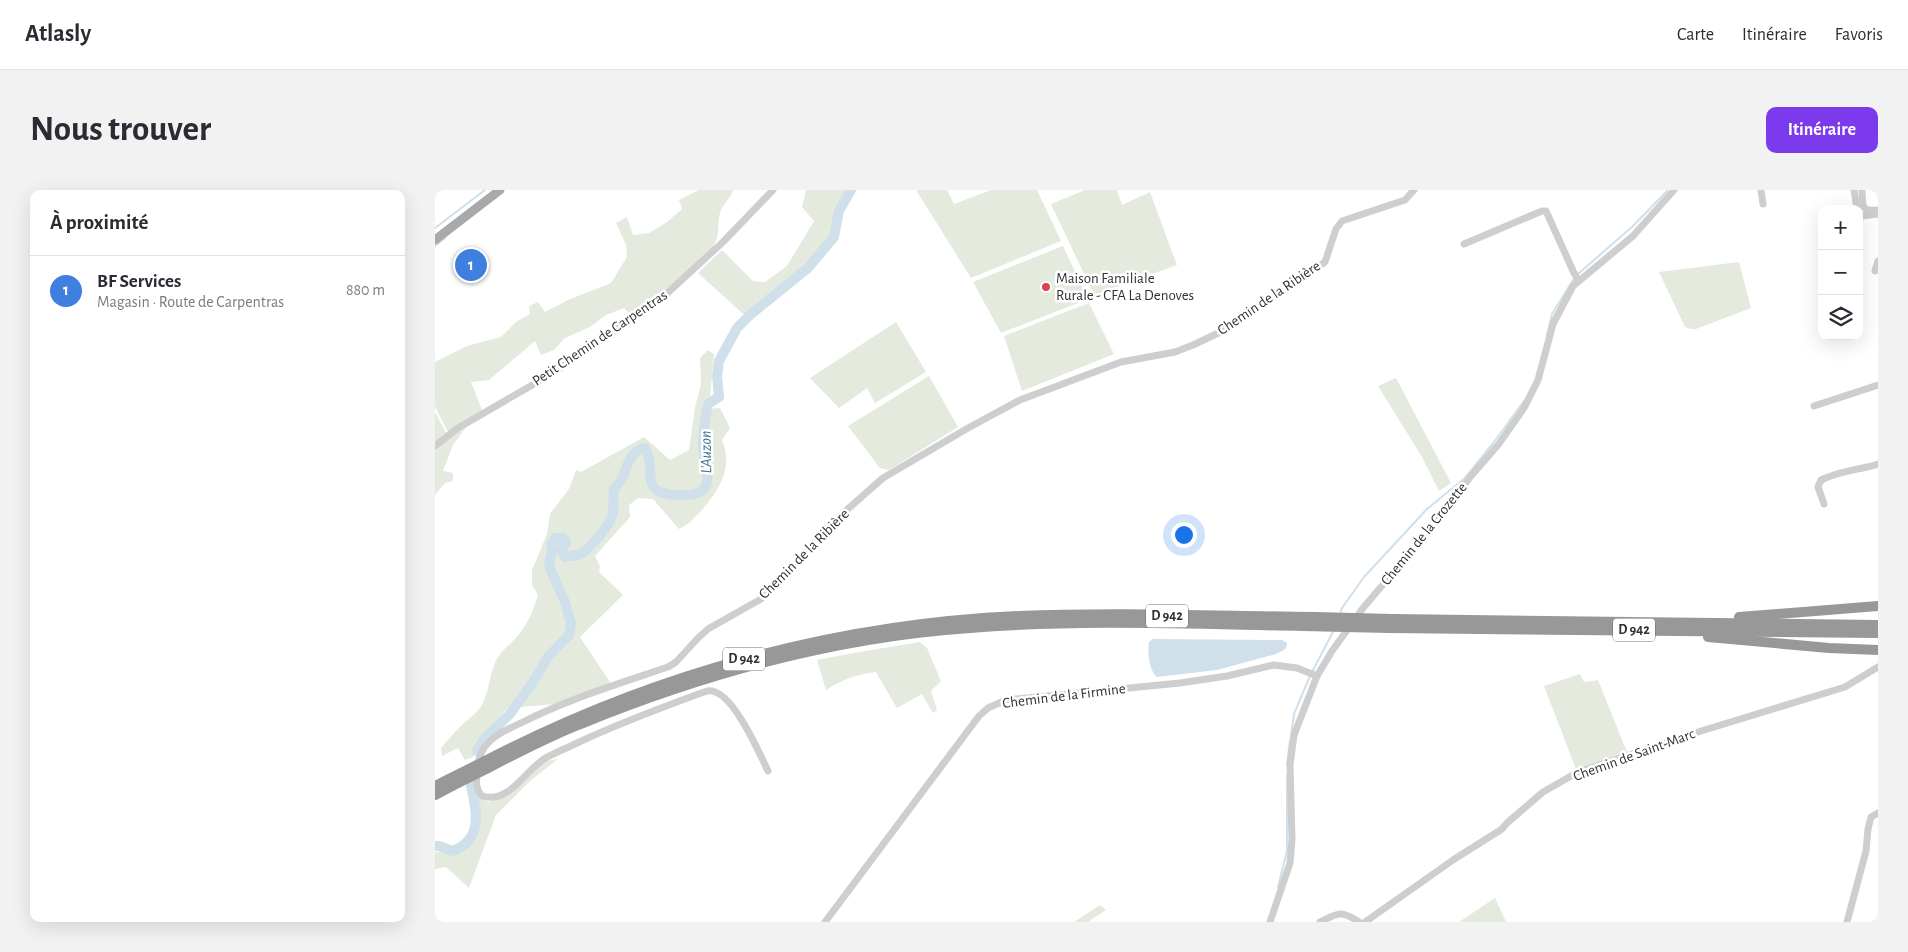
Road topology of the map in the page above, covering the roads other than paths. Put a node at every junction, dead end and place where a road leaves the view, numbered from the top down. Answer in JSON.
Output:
{"nodes":[{"id":1,"x":500,"y":190,"type":"edge"},
{"id":2,"x":773,"y":190,"type":"edge"},
{"id":3,"x":1414,"y":190,"type":"edge"},
{"id":4,"x":1673,"y":190,"type":"edge"},
{"id":5,"x":1761,"y":190,"type":"edge"},
{"id":6,"x":1853,"y":190,"type":"edge"},
{"id":7,"x":1862,"y":190,"type":"edge"},
{"id":8,"x":1763,"y":204,"type":"dead end"},
{"id":9,"x":1856,"y":205,"type":"edge"},
{"id":10,"x":1878,"y":210,"type":"edge"},
{"id":11,"x":1878,"y":214,"type":"edge"},
{"id":12,"x":1863,"y":215,"type":"edge"},
{"id":13,"x":435,"y":240,"type":"edge"},
{"id":14,"x":1464,"y":244,"type":"dead end"},
{"id":15,"x":1878,"y":261,"type":"edge"},
{"id":16,"x":1875,"y":271,"type":"dead end"},
{"id":17,"x":1579,"y":281,"type":"junction"},
{"id":18,"x":1878,"y":385,"type":"edge"},
{"id":19,"x":1813,"y":406,"type":"dead end"},
{"id":20,"x":435,"y":446,"type":"edge"},
{"id":21,"x":1878,"y":464,"type":"edge"},
{"id":22,"x":1824,"y":504,"type":"dead end"},
{"id":23,"x":1878,"y":606,"type":"edge"},
{"id":24,"x":1391,"y":623,"type":"junction"},
{"id":25,"x":1878,"y":625,"type":"edge"},
{"id":26,"x":1647,"y":626,"type":"junction"},
{"id":27,"x":1878,"y":633,"type":"edge"},
{"id":28,"x":1878,"y":650,"type":"edge"},
{"id":29,"x":1878,"y":667,"type":"edge"},
{"id":30,"x":1317,"y":676,"type":"junction"},
{"id":31,"x":487,"y":764,"type":"junction"},
{"id":32,"x":768,"y":771,"type":"dead end"},
{"id":33,"x":451,"y":783,"type":"junction"},
{"id":34,"x":435,"y":786,"type":"edge"},
{"id":35,"x":435,"y":795,"type":"edge"},
{"id":36,"x":1878,"y":813,"type":"edge"},
{"id":37,"x":825,"y":922,"type":"edge"},
{"id":38,"x":1270,"y":922,"type":"edge"},
{"id":39,"x":1320,"y":922,"type":"edge"},
{"id":40,"x":1359,"y":922,"type":"edge"},
{"id":41,"x":1365,"y":922,"type":"edge"},
{"id":42,"x":1847,"y":922,"type":"edge"}],
"edges":[{"from":1,"to":13,"type":"main road"},
{"from":2,"to":20,"type":"street","name":"Petit Chemin de Carpentras"},
{"from":3,"to":32,"type":"street","name":"Chemin de la Ribière"},
{"from":4,"to":17,"type":"street","name":"Chemin de la Crozette"},
{"from":5,"to":8,"type":"street"},
{"from":6,"to":9,"type":"street"},
{"from":7,"to":10,"type":"street"},
{"from":11,"to":12,"type":"street"},
{"from":14,"to":17,"type":"street"},
{"from":15,"to":16,"type":"street"},
{"from":17,"to":30,"type":"street","name":"Chemin de la Crozette"},
{"from":18,"to":19,"type":"street"},
{"from":21,"to":22,"type":"street"},
{"from":23,"to":26,"type":"highway","number":"D 942"},
{"from":24,"to":26,"type":"highway","number":"D 942"},
{"from":24,"to":31,"type":"highway","number":"D 942","bridge":true},
{"from":24,"to":31,"type":"highway","number":"D 942","bridge":true},
{"from":25,"to":26,"type":"highway","number":"D 942"},
{"from":26,"to":27,"type":"highway","number":"D 942"},
{"from":26,"to":28,"type":"highway","number":"D 942"},
{"from":29,"to":41,"type":"street","name":"Chemin de Saint-Marc"},
{"from":30,"to":37,"type":"street","name":"Chemin de la Firmine"},
{"from":30,"to":38,"type":"street","name":"Chemin de la Crozette"},
{"from":31,"to":33,"type":"highway","number":"D 942","bridge":true},
{"from":33,"to":34,"type":"highway","number":"D 942"},
{"from":33,"to":35,"type":"highway","number":"D 942"},
{"from":36,"to":42,"type":"street"},
{"from":39,"to":40,"type":"street"}]}
